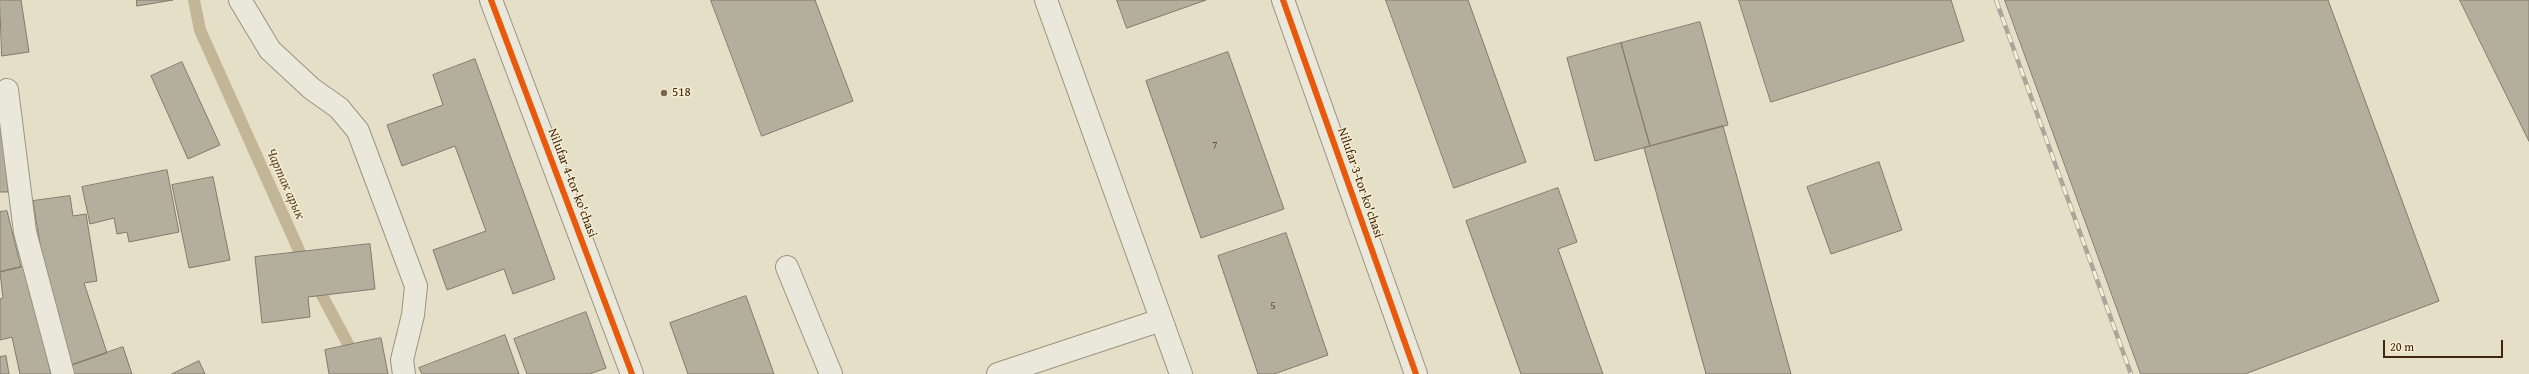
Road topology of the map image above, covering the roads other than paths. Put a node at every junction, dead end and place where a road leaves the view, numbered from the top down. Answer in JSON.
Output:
{"nodes":[{"id":1,"x":240,"y":0,"type":"edge"},
{"id":2,"x":491,"y":0,"type":"edge"},
{"id":3,"x":1046,"y":0,"type":"edge"},
{"id":4,"x":1283,"y":0,"type":"edge"},
{"id":5,"x":7,"y":90,"type":"dead end"},
{"id":6,"x":787,"y":267,"type":"dead end"},
{"id":7,"x":1161,"y":320,"type":"junction"},
{"id":8,"x":63,"y":374,"type":"edge"},
{"id":9,"x":404,"y":374,"type":"edge"},
{"id":10,"x":632,"y":374,"type":"edge"},
{"id":11,"x":831,"y":374,"type":"edge"},
{"id":12,"x":998,"y":374,"type":"edge"},
{"id":13,"x":1181,"y":374,"type":"edge"},
{"id":14,"x":1416,"y":374,"type":"edge"}],
"edges":[{"from":1,"to":9,"type":"street"},
{"from":2,"to":10,"type":"street","name":"Nilufar 4-tor ko'chasi"},
{"from":3,"to":7,"type":"street"},
{"from":4,"to":14,"type":"street","name":"Nilufar 3-tor ko'chasi"},
{"from":5,"to":8,"type":"street"},
{"from":6,"to":11,"type":"street"},
{"from":7,"to":12,"type":"street"},
{"from":7,"to":13,"type":"street"}]}
